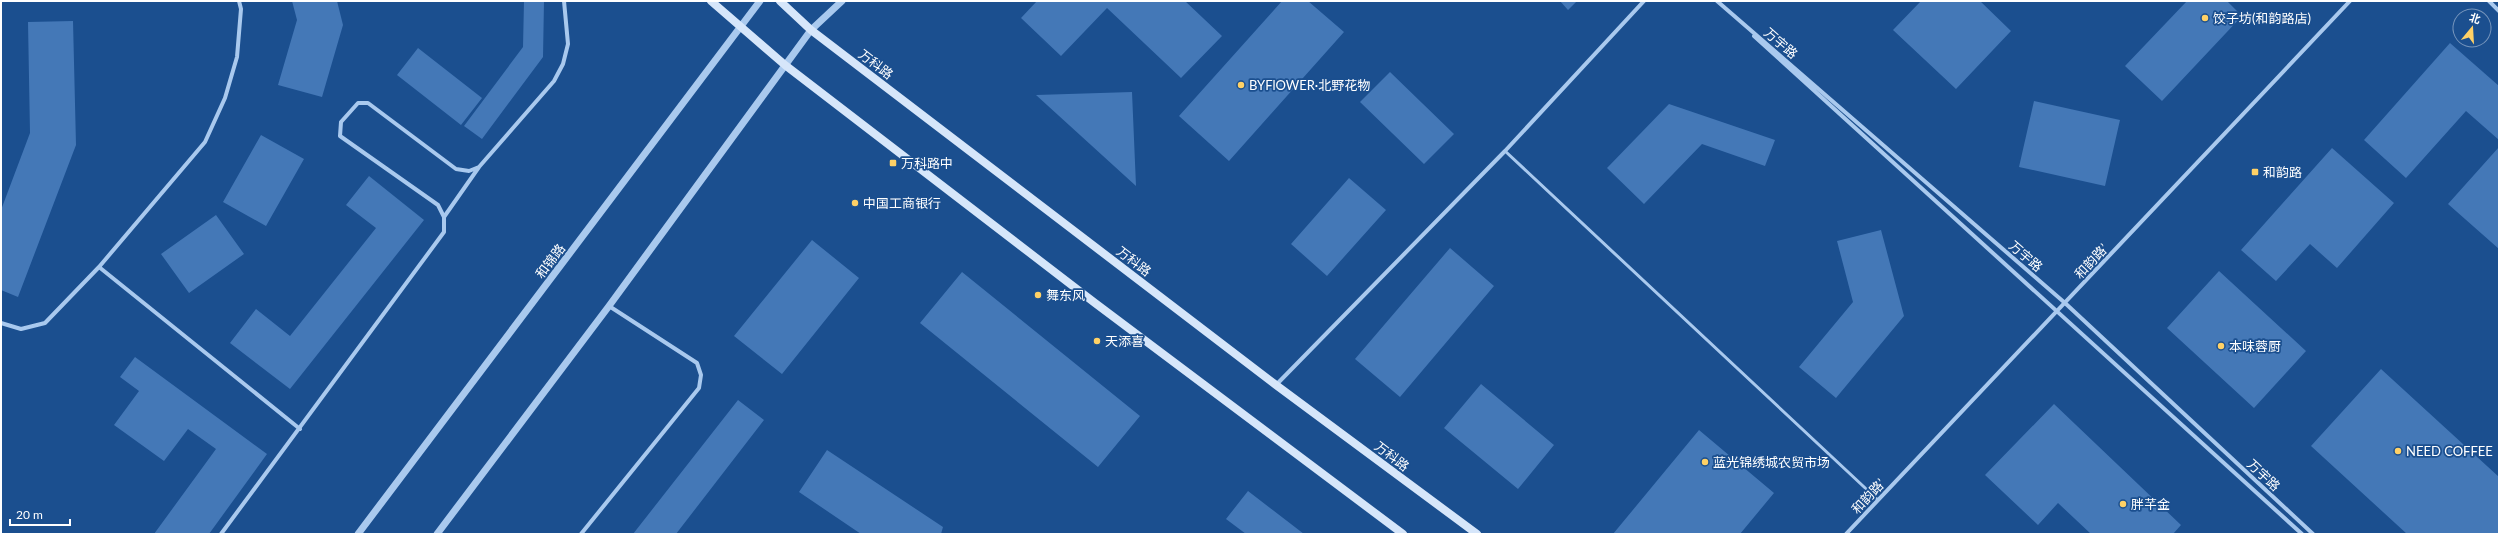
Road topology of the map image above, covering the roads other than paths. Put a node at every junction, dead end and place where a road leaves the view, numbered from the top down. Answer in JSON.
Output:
{"nodes":[{"id":1,"x":238,"y":1,"type":"edge"},
{"id":2,"x":564,"y":1,"type":"edge"},
{"id":3,"x":711,"y":1,"type":"edge"},
{"id":4,"x":760,"y":1,"type":"edge"},
{"id":5,"x":780,"y":1,"type":"edge"},
{"id":6,"x":842,"y":1,"type":"edge"},
{"id":7,"x":1644,"y":1,"type":"edge"},
{"id":8,"x":1716,"y":1,"type":"edge"},
{"id":9,"x":2350,"y":1,"type":"edge"},
{"id":10,"x":2489,"y":1,"type":"edge"},
{"id":11,"x":2499,"y":11,"type":"edge"},
{"id":12,"x":741,"y":26,"type":"junction"},
{"id":13,"x":811,"y":30,"type":"junction"},
{"id":14,"x":785,"y":65,"type":"junction"},
{"id":15,"x":1505,"y":151,"type":"junction"},
{"id":16,"x":479,"y":167,"type":"junction"},
{"id":17,"x":444,"y":217,"type":"junction"},
{"id":18,"x":99,"y":267,"type":"junction"},
{"id":19,"x":2065,"y":303,"type":"junction"},
{"id":20,"x":609,"y":306,"type":"junction"},
{"id":21,"x":2055,"y":312,"type":"junction"},
{"id":22,"x":1,"y":323,"type":"edge"},
{"id":23,"x":1276,"y":384,"type":"junction"},
{"id":24,"x":300,"y":429,"type":"junction"},
{"id":25,"x":1878,"y":500,"type":"junction"},
{"id":26,"x":221,"y":534,"type":"edge"},
{"id":27,"x":358,"y":534,"type":"edge"},
{"id":28,"x":438,"y":534,"type":"edge"},
{"id":29,"x":581,"y":534,"type":"edge"},
{"id":30,"x":1403,"y":534,"type":"edge"},
{"id":31,"x":1477,"y":534,"type":"edge"},
{"id":32,"x":1846,"y":534,"type":"edge"},
{"id":33,"x":2302,"y":534,"type":"edge"},
{"id":34,"x":2313,"y":534,"type":"edge"}],
"edges":[{"from":1,"to":18,"type":"street"},
{"from":2,"to":16,"type":"street"},
{"from":3,"to":12,"type":"main road"},
{"from":4,"to":12,"type":"street","name":"和锦路"},
{"from":5,"to":13,"type":"main road","name":"万科路"},
{"from":6,"to":13,"type":"street"},
{"from":7,"to":15,"type":"street"},
{"from":8,"to":19,"type":"street","name":"万宇路"},
{"from":8,"to":21,"type":"street","name":"万宇路"},
{"from":9,"to":19,"type":"street","name":"和韵路’"},
{"from":10,"to":11,"type":"street"},
{"from":12,"to":14,"type":"main road"},
{"from":12,"to":27,"type":"street","name":"和锦路"},
{"from":13,"to":14,"type":"street"},
{"from":13,"to":23,"type":"main road","name":"万科路"},
{"from":14,"to":20,"type":"street"},
{"from":14,"to":30,"type":"main road"},
{"from":15,"to":23,"type":"street"},
{"from":15,"to":25,"type":"lane"},
{"from":16,"to":17,"type":"street"},
{"from":16,"to":17,"type":"street"},
{"from":17,"to":24,"type":"street"},
{"from":18,"to":22,"type":"street"},
{"from":18,"to":24,"type":"street"},
{"from":19,"to":21,"type":"street","name":"和韵路’"},
{"from":19,"to":34,"type":"street","name":"万宇路"},
{"from":20,"to":28,"type":"street"},
{"from":20,"to":29,"type":"street"},
{"from":21,"to":25,"type":"street","name":"和韵路’"},
{"from":21,"to":33,"type":"street","name":"万宇路"},
{"from":23,"to":31,"type":"main road","name":"万科路"},
{"from":24,"to":26,"type":"street"},
{"from":25,"to":32,"type":"street","name":"和韵路’"}]}
